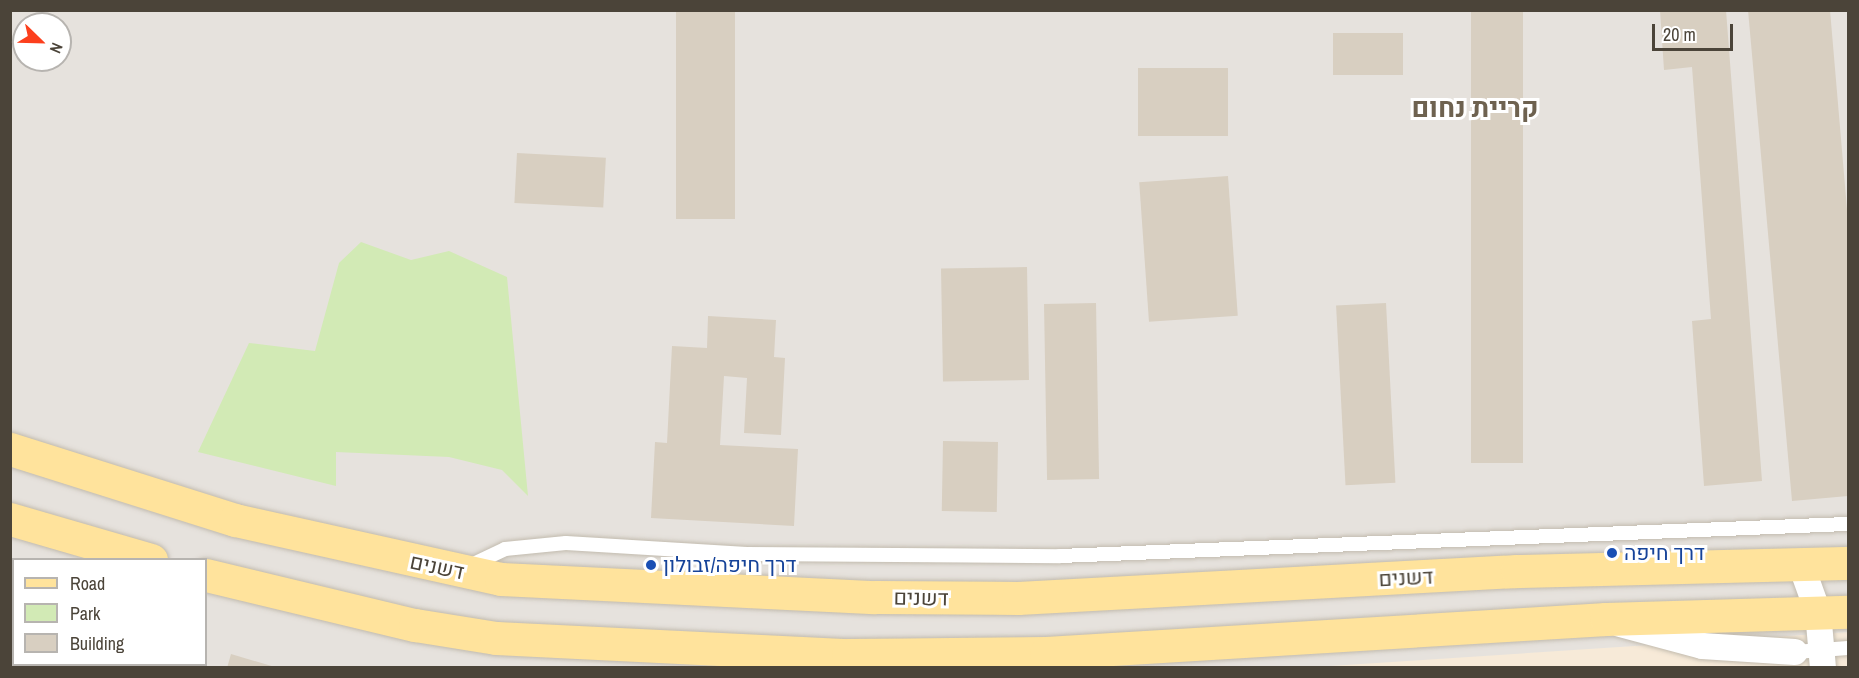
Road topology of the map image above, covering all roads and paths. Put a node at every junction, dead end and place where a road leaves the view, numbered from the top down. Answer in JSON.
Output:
{"nodes":[{"id":1,"x":10,"y":450,"type":"edge"},
{"id":2,"x":10,"y":519,"type":"edge"},
{"id":3,"x":1848,"y":524,"type":"edge"},
{"id":4,"x":144,"y":558,"type":"edge"},
{"id":5,"x":1848,"y":563,"type":"edge"},
{"id":6,"x":1801,"y":566,"type":"junction"},
{"id":7,"x":458,"y":573,"type":"junction"},
{"id":8,"x":207,"y":575,"type":"edge"},
{"id":9,"x":1820,"y":613,"type":"edge"},
{"id":10,"x":1606,"y":619,"type":"junction"},
{"id":11,"x":1848,"y":648,"type":"edge"},
{"id":12,"x":1822,"y":659,"type":"edge"},
{"id":13,"x":1796,"y":660,"type":"edge"}],
"edges":[{"from":1,"to":7,"type":"main road","name":"דשנים"},
{"from":2,"to":4,"type":"main road"},
{"from":3,"to":7,"type":"lane"},
{"from":5,"to":6,"type":"main road","name":"דשנים"},
{"from":6,"to":7,"type":"main road","name":"דשנים"},
{"from":6,"to":9,"type":"street"},
{"from":8,"to":10,"type":"main road"},
{"from":9,"to":10,"type":"main road"},
{"from":9,"to":12,"type":"street"},
{"from":9,"to":13,"type":"street"},
{"from":10,"to":13,"type":"street"},
{"from":11,"to":12,"type":"lane"},
{"from":12,"to":13,"type":"lane"}]}
